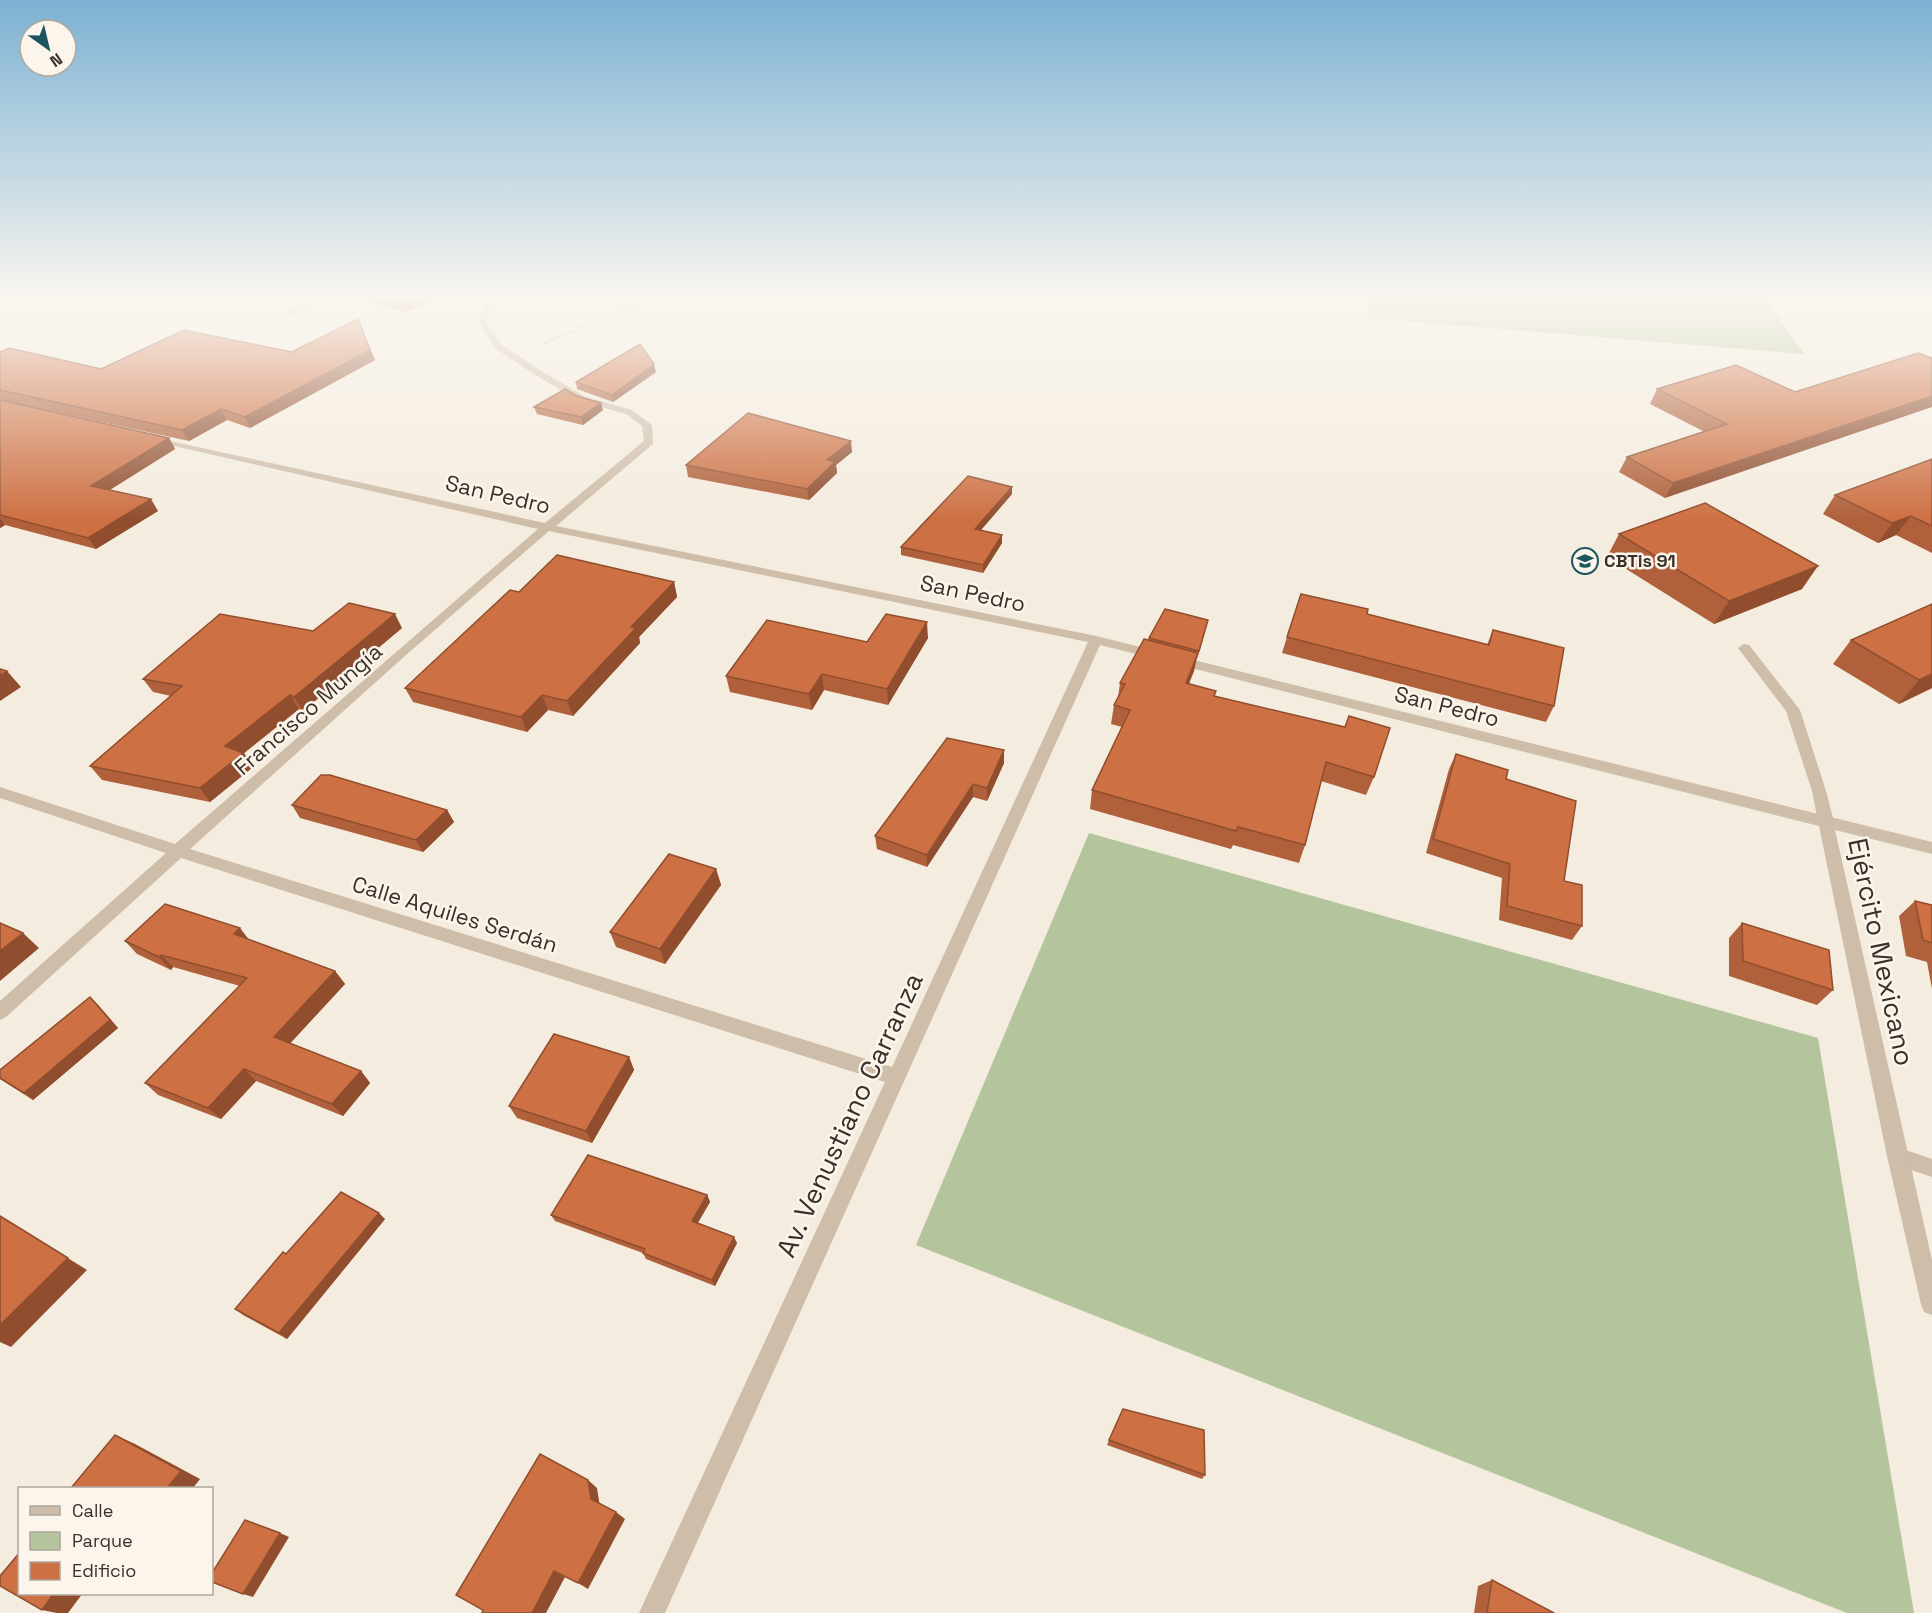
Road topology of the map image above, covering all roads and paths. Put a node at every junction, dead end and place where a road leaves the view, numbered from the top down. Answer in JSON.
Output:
{"nodes":[{"id":1,"x":537,"y":370,"type":"edge"},
{"id":2,"x":140,"y":435,"type":"edge"},
{"id":3,"x":546,"y":526,"type":"junction"},
{"id":4,"x":1096,"y":640,"type":"junction"},
{"id":5,"x":1743,"y":648,"type":"dead end"},
{"id":6,"x":0,"y":792,"type":"edge"},
{"id":7,"x":1826,"y":822,"type":"junction"},
{"id":8,"x":1932,"y":848,"type":"edge"},
{"id":9,"x":178,"y":851,"type":"junction"},
{"id":10,"x":0,"y":1012,"type":"edge"},
{"id":11,"x":897,"y":1077,"type":"junction"},
{"id":12,"x":1897,"y":1156,"type":"junction"},
{"id":13,"x":1932,"y":1168,"type":"edge"},
{"id":14,"x":1932,"y":1304,"type":"edge"},
{"id":15,"x":652,"y":1613,"type":"edge"}],
"edges":[{"from":1,"to":3,"type":"street","name":"Francisco Mungía"},
{"from":2,"to":3,"type":"street","name":"San Pedro"},
{"from":3,"to":4,"type":"street","name":"San Pedro"},
{"from":3,"to":9,"type":"street","name":"Francisco Mungía"},
{"from":4,"to":7,"type":"street","name":"San Pedro"},
{"from":4,"to":11,"type":"street","name":"Av. Venustiano Carranza"},
{"from":5,"to":7,"type":"street","name":"Ejército Mexicano"},
{"from":6,"to":9,"type":"street","name":"Calle Aquiles Serdán"},
{"from":7,"to":8,"type":"street","name":"San Pedro"},
{"from":7,"to":12,"type":"street","name":"Ejército Mexicano"},
{"from":9,"to":10,"type":"street","name":"Francisco Mungía"},
{"from":9,"to":11,"type":"street","name":"Calle Aquiles Serdán"},
{"from":11,"to":15,"type":"street","name":"Av. Venustiano Carranza"},
{"from":12,"to":13,"type":"street"},
{"from":12,"to":14,"type":"street","name":"Ejército Mexicano"}]}
